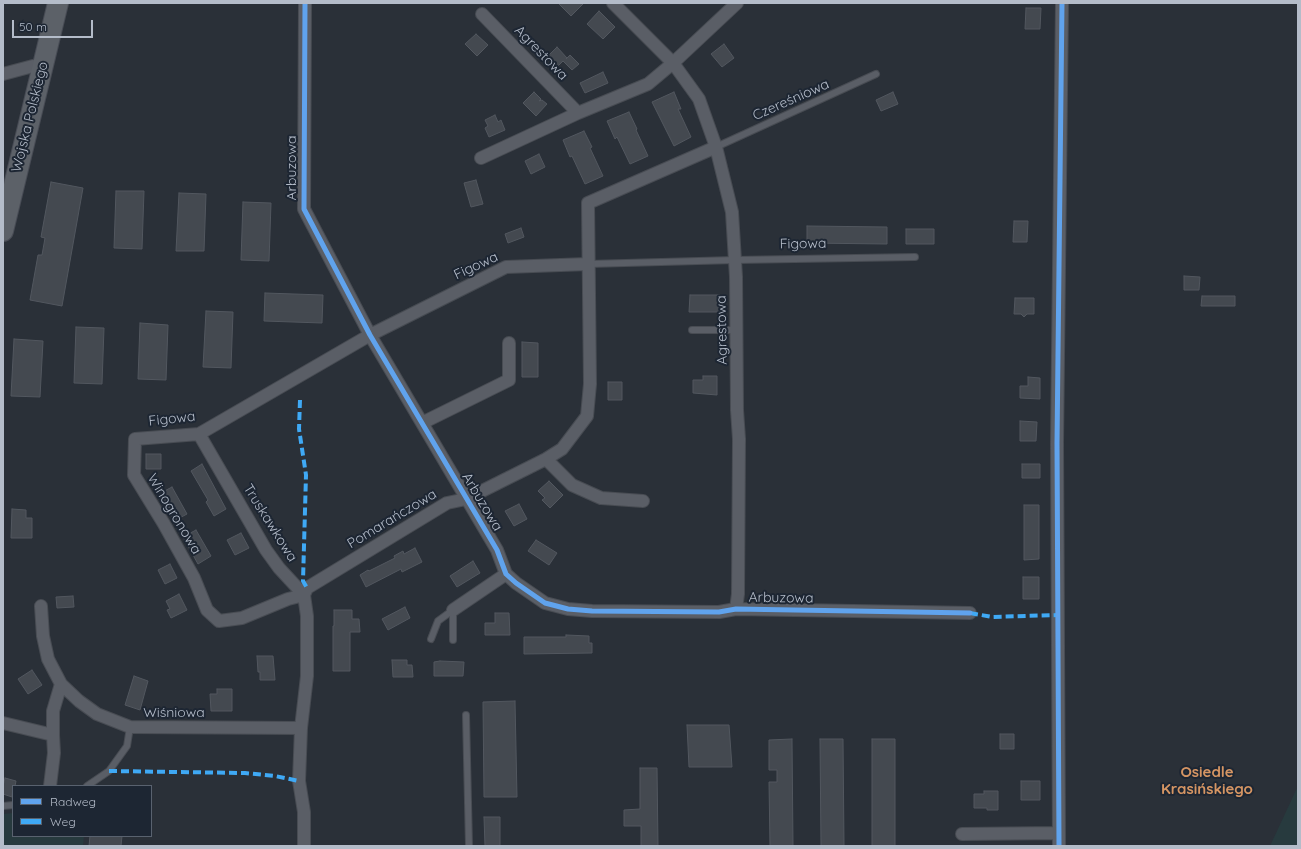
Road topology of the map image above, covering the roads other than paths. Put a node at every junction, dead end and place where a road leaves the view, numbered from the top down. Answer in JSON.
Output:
{"nodes":[{"id":1,"x":58,"y":3,"type":"edge"},
{"id":2,"x":305,"y":3,"type":"edge"},
{"id":3,"x":613,"y":3,"type":"edge"},
{"id":4,"x":737,"y":3,"type":"edge"},
{"id":5,"x":1062,"y":3,"type":"edge"},
{"id":6,"x":482,"y":14,"type":"dead end"},
{"id":7,"x":673,"y":63,"type":"junction"},
{"id":8,"x":42,"y":68,"type":"junction"},
{"id":9,"x":3,"y":74,"type":"edge"},
{"id":10,"x":876,"y":74,"type":"dead end"},
{"id":11,"x":578,"y":113,"type":"junction"},
{"id":12,"x":716,"y":147,"type":"junction"},
{"id":13,"x":481,"y":158,"type":"dead end"},
{"id":14,"x":3,"y":231,"type":"edge"},
{"id":15,"x":914,"y":257,"type":"dead end"},
{"id":16,"x":735,"y":260,"type":"junction"},
{"id":17,"x":588,"y":264,"type":"junction"},
{"id":18,"x":692,"y":330,"type":"dead end"},
{"id":19,"x":736,"y":330,"type":"junction"},
{"id":20,"x":370,"y":335,"type":"junction"},
{"id":21,"x":509,"y":343,"type":"dead end"},
{"id":22,"x":422,"y":423,"type":"junction"},
{"id":23,"x":199,"y":434,"type":"junction"},
{"id":24,"x":135,"y":438,"type":"joint"},
{"id":25,"x":546,"y":459,"type":"junction"},
{"id":26,"x":466,"y":499,"type":"junction"},
{"id":27,"x":643,"y":501,"type":"dead end"},
{"id":28,"x":506,"y":574,"type":"junction"},
{"id":29,"x":194,"y":578,"type":"joint"},
{"id":30,"x":304,"y":595,"type":"junction"},
{"id":31,"x":41,"y":606,"type":"dead end"},
{"id":32,"x":736,"y":609,"type":"junction"},
{"id":33,"x":454,"y":610,"type":"junction"},
{"id":34,"x":970,"y":613,"type":"dead end"},
{"id":35,"x":432,"y":639,"type":"dead end"},
{"id":36,"x":453,"y":640,"type":"dead end"},
{"id":37,"x":61,"y":684,"type":"junction"},
{"id":38,"x":466,"y":715,"type":"dead end"},
{"id":39,"x":3,"y":723,"type":"edge"},
{"id":40,"x":130,"y":728,"type":"junction"},
{"id":41,"x":301,"y":728,"type":"junction"},
{"id":42,"x":53,"y":735,"type":"junction"},
{"id":43,"x":50,"y":785,"type":"edge"},
{"id":44,"x":88,"y":785,"type":"edge"},
{"id":45,"x":1059,"y":833,"type":"junction"},
{"id":46,"x":962,"y":834,"type":"dead end"},
{"id":47,"x":304,"y":846,"type":"edge"},
{"id":48,"x":469,"y":846,"type":"edge"},
{"id":49,"x":1059,"y":846,"type":"edge"}],
"edges":[{"from":1,"to":8,"type":"main road","name":"Wojska Polskiego"},
{"from":2,"to":20,"type":"street","name":"Arbuzowa"},
{"from":3,"to":7,"type":"street","name":"Agrestowa"},
{"from":4,"to":7,"type":"street"},
{"from":5,"to":45,"type":"street"},
{"from":6,"to":11,"type":"street","name":"Agrestowa"},
{"from":7,"to":11,"type":"street"},
{"from":7,"to":12,"type":"street","name":"Agrestowa"},
{"from":8,"to":9,"type":"street"},
{"from":8,"to":14,"type":"main road","name":"Wojska Polskiego"},
{"from":10,"to":12,"type":"lane","name":"Czereśniowa"},
{"from":11,"to":13,"type":"street"},
{"from":12,"to":16,"type":"street","name":"Agrestowa"},
{"from":12,"to":17,"type":"street","name":"Pomarańczowa"},
{"from":15,"to":16,"type":"lane","name":"Figowa"},
{"from":16,"to":17,"type":"lane","name":"Figowa"},
{"from":16,"to":19,"type":"street","name":"Agrestowa"},
{"from":17,"to":20,"type":"street","name":"Figowa"},
{"from":17,"to":25,"type":"street","name":"Pomarańczowa"},
{"from":18,"to":19,"type":"lane"},
{"from":19,"to":32,"type":"street","name":"Agrestowa"},
{"from":20,"to":22,"type":"street","name":"Arbuzowa"},
{"from":20,"to":23,"type":"street","name":"Figowa"},
{"from":21,"to":22,"type":"street"},
{"from":22,"to":26,"type":"street","name":"Arbuzowa"},
{"from":23,"to":24,"type":"street","name":"Figowa"},
{"from":23,"to":30,"type":"street","name":"Truskawkowa"},
{"from":24,"to":29,"type":"street","name":"Winogronowa"},
{"from":25,"to":26,"type":"street","name":"Pomarańczowa"},
{"from":25,"to":27,"type":"street"},
{"from":26,"to":28,"type":"street","name":"Arbuzowa"},
{"from":26,"to":30,"type":"street","name":"Pomarańczowa"},
{"from":28,"to":32,"type":"street","name":"Arbuzowa"},
{"from":28,"to":33,"type":"street"},
{"from":29,"to":30,"type":"street","name":"Pomarańczowa"},
{"from":30,"to":41,"type":"street"},
{"from":31,"to":37,"type":"street","name":"Wiśniowa"},
{"from":32,"to":34,"type":"street","name":"Arbuzowa"},
{"from":33,"to":35,"type":"lane"},
{"from":33,"to":36,"type":"lane"},
{"from":37,"to":40,"type":"street","name":"Wiśniowa"},
{"from":37,"to":42,"type":"street"},
{"from":38,"to":48,"type":"lane"},
{"from":39,"to":42,"type":"street"},
{"from":40,"to":41,"type":"street","name":"Wiśniowa"},
{"from":40,"to":44,"type":"lane"},
{"from":41,"to":47,"type":"street"},
{"from":42,"to":43,"type":"street"},
{"from":45,"to":46,"type":"street"},
{"from":45,"to":49,"type":"street"}]}
